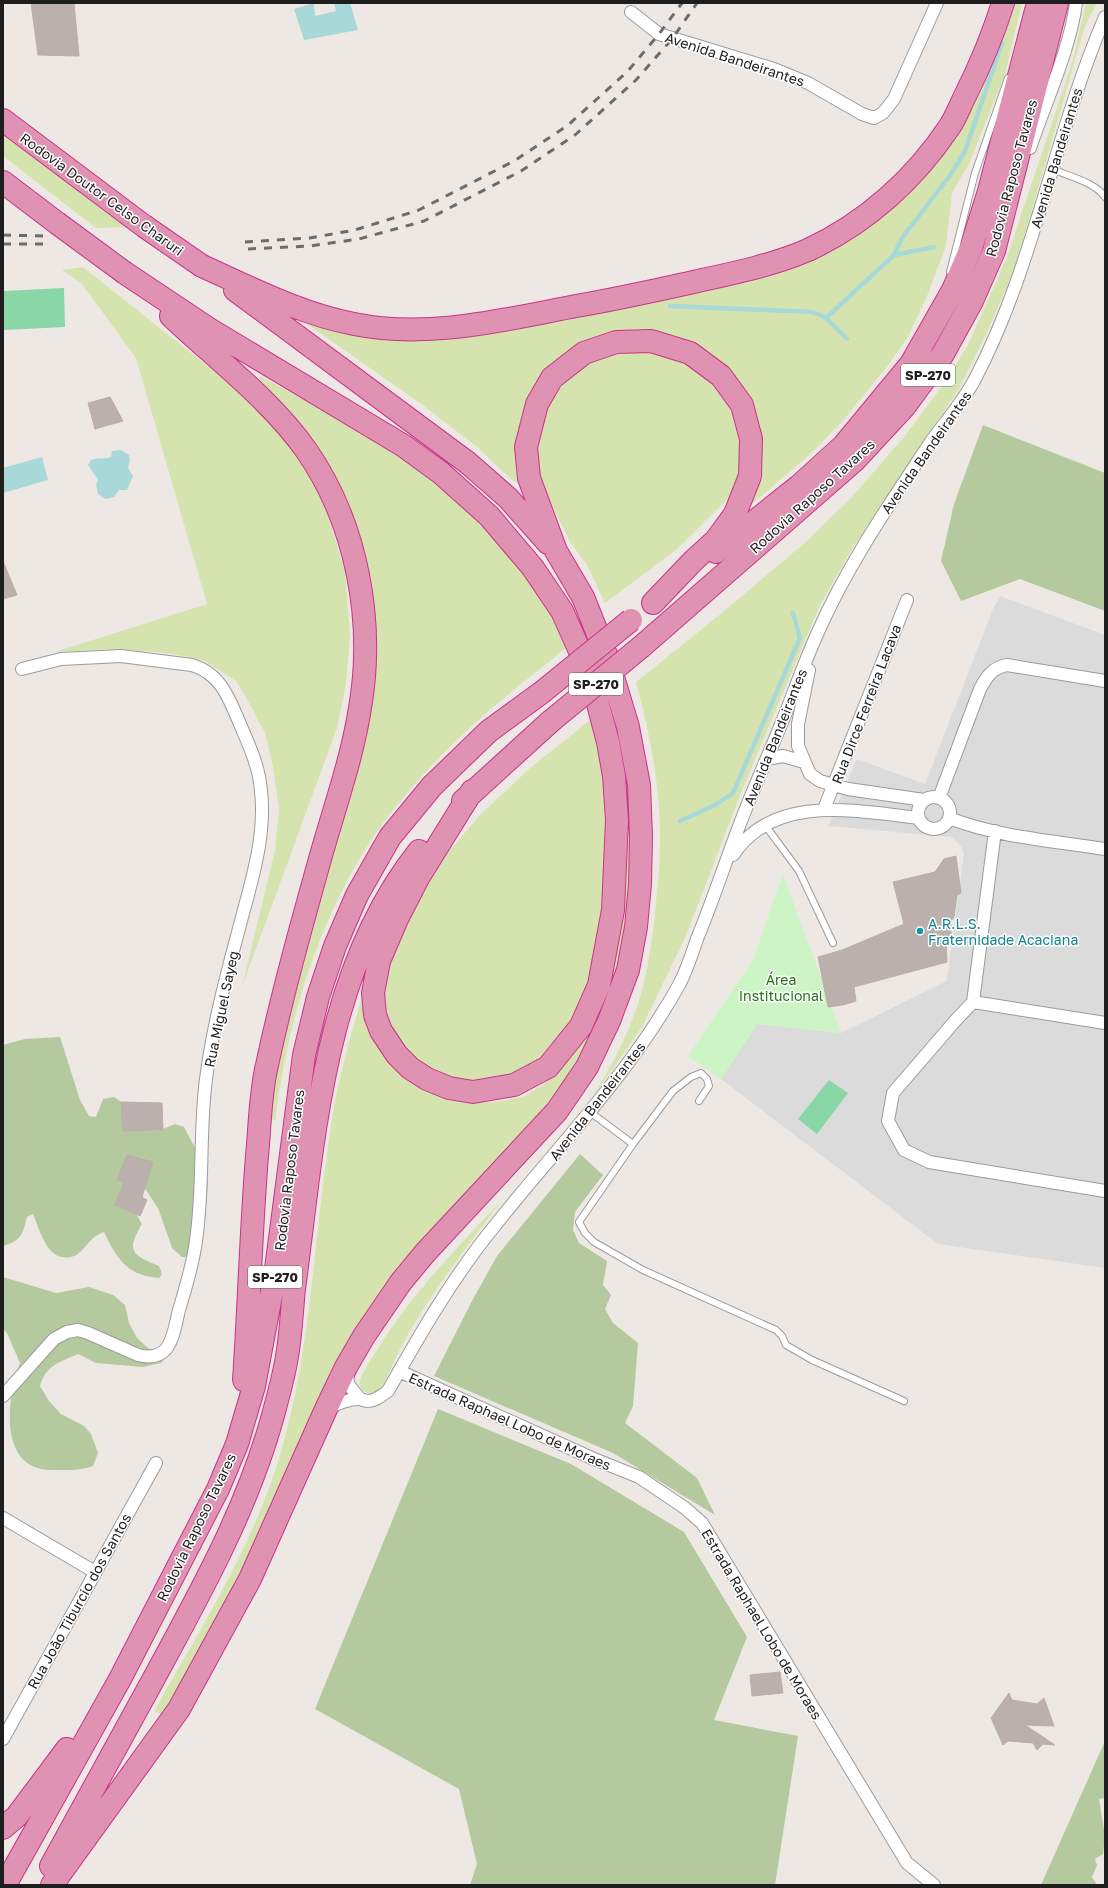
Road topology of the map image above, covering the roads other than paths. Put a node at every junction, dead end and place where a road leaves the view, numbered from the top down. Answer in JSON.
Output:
{"nodes":[{"id":1,"x":937,"y":3,"type":"edge"},
{"id":2,"x":1003,"y":3,"type":"edge"},
{"id":3,"x":1034,"y":3,"type":"edge"},
{"id":4,"x":1038,"y":3,"type":"edge"},
{"id":5,"x":1057,"y":3,"type":"edge"},
{"id":6,"x":1076,"y":3,"type":"edge"},
{"id":7,"x":632,"y":6,"type":"edge"},
{"id":8,"x":1105,"y":17,"type":"edge"},
{"id":9,"x":1021,"y":40,"type":"dead end"},
{"id":10,"x":1011,"y":70,"type":"dead end"},
{"id":11,"x":3,"y":120,"type":"edge"},
{"id":12,"x":1052,"y":169,"type":"junction"},
{"id":13,"x":3,"y":182,"type":"edge"},
{"id":14,"x":1105,"y":197,"type":"edge"},
{"id":15,"x":994,"y":251,"type":"junction"},
{"id":16,"x":202,"y":266,"type":"junction"},
{"id":17,"x":125,"y":273,"type":"junction"},
{"id":18,"x":948,"y":280,"type":"dead end"},
{"id":19,"x":938,"y":301,"type":"dead end"},
{"id":20,"x":911,"y":364,"type":"junction"},
{"id":21,"x":556,"y":551,"type":"junction"},
{"id":22,"x":907,"y":600,"type":"dead end"},
{"id":23,"x":653,"y":603,"type":"junction"},
{"id":24,"x":816,"y":637,"type":"junction"},
{"id":25,"x":22,"y":669,"type":"dead end"},
{"id":26,"x":1105,"y":681,"type":"edge"},
{"id":27,"x":767,"y":760,"type":"junction"},
{"id":28,"x":804,"y":762,"type":"junction"},
{"id":29,"x":834,"y":786,"type":"junction"},
{"id":30,"x":472,"y":791,"type":"junction"},
{"id":31,"x":939,"y":798,"type":"junction"},
{"id":32,"x":924,"y":800,"type":"junction"},
{"id":33,"x":824,"y":809,"type":"junction"},
{"id":34,"x":918,"y":818,"type":"junction"},
{"id":35,"x":949,"y":818,"type":"junction"},
{"id":36,"x":765,"y":825,"type":"junction"},
{"id":37,"x":995,"y":831,"type":"junction"},
{"id":38,"x":1105,"y":849,"type":"edge"},
{"id":39,"x":725,"y":868,"type":"junction"},
{"id":40,"x":832,"y":944,"type":"dead end"},
{"id":41,"x":973,"y":1002,"type":"junction"},
{"id":42,"x":1105,"y":1023,"type":"edge"},
{"id":43,"x":699,"y":1101,"type":"dead end"},
{"id":44,"x":590,"y":1112,"type":"junction"},
{"id":45,"x":633,"y":1144,"type":"junction"},
{"id":46,"x":1105,"y":1191,"type":"edge"},
{"id":47,"x":346,"y":1367,"type":"junction"},
{"id":48,"x":399,"y":1371,"type":"junction"},
{"id":49,"x":3,"y":1396,"type":"edge"},
{"id":50,"x":360,"y":1399,"type":"junction"},
{"id":51,"x":904,"y":1400,"type":"dead end"},
{"id":52,"x":326,"y":1409,"type":"junction"},
{"id":53,"x":156,"y":1463,"type":"dead end"},
{"id":54,"x":218,"y":1489,"type":"junction"},
{"id":55,"x":3,"y":1518,"type":"edge"},
{"id":56,"x":95,"y":1572,"type":"junction"},
{"id":57,"x":120,"y":1679,"type":"junction"},
{"id":58,"x":8,"y":1718,"type":"edge"},
{"id":59,"x":3,"y":1739,"type":"edge"},
{"id":60,"x":3,"y":1828,"type":"edge"},
{"id":61,"x":5,"y":1885,"type":"edge"},
{"id":62,"x":40,"y":1885,"type":"edge"},
{"id":63,"x":52,"y":1885,"type":"edge"},
{"id":64,"x":934,"y":1885,"type":"edge"}],
"edges":[{"from":1,"to":7,"type":"street","name":"Avenida Bandeirantes"},
{"from":2,"to":16,"type":"highway"},
{"from":3,"to":9,"type":"lane"},
{"from":4,"to":20,"type":"highway","name":"Rodovia Raposo Tavares","number":"SP-270"},
{"from":5,"to":15,"type":"highway","name":"Rodovia Raposo Tavares","number":"SP-270"},
{"from":6,"to":15,"type":"street"},
{"from":8,"to":12,"type":"street","name":"Avenida Bandeirantes"},
{"from":10,"to":18,"type":"lane"},
{"from":11,"to":16,"type":"highway","name":"Rodovia Doutor Celso Charuri","bridge":true},
{"from":12,"to":14,"type":"lane"},
{"from":12,"to":24,"type":"street","name":"Avenida Bandeirantes"},
{"from":13,"to":17,"type":"highway","bridge":true},
{"from":15,"to":30,"type":"highway","name":"Rodovia Raposo Tavares","number":"SP-270","bridge":true},
{"from":16,"to":21,"type":"highway"},
{"from":17,"to":30,"type":"highway"},
{"from":17,"to":54,"type":"highway"},
{"from":19,"to":20,"type":"lane"},
{"from":20,"to":23,"type":"highway","name":"Rodovia Raposo Tavares","number":"SP-270"},
{"from":21,"to":23,"type":"highway"},
{"from":21,"to":47,"type":"highway"},
{"from":22,"to":29,"type":"street","name":"Rua Dirce Ferreira Lacava"},
{"from":23,"to":54,"type":"highway","name":"Rodovia Raposo Tavares","number":"SP-270","bridge":true},
{"from":24,"to":27,"type":"street","name":"Avenida Bandeirantes"},
{"from":24,"to":28,"type":"street"},
{"from":25,"to":49,"type":"street","name":"Rua Miguel Sayeg"},
{"from":26,"to":31,"type":"street"},
{"from":27,"to":28,"type":"street"},
{"from":27,"to":39,"type":"street","name":"Avenida Bandeirantes"},
{"from":28,"to":29,"type":"street"},
{"from":29,"to":32,"type":"street"},
{"from":29,"to":33,"type":"street","name":"Rua Dirce Ferreira Lacava"},
{"from":30,"to":62,"type":"highway","name":"Rodovia Raposo Tavares","number":"SP-270"},
{"from":31,"to":32,"type":"street"},
{"from":31,"to":35,"type":"street"},
{"from":32,"to":34,"type":"street"},
{"from":33,"to":34,"type":"street"},
{"from":33,"to":36,"type":"street"},
{"from":34,"to":35,"type":"street"},
{"from":35,"to":37,"type":"street"},
{"from":36,"to":39,"type":"street"},
{"from":36,"to":40,"type":"lane"},
{"from":37,"to":38,"type":"street"},
{"from":37,"to":41,"type":"street"},
{"from":39,"to":44,"type":"street","name":"Avenida Bandeirantes"},
{"from":41,"to":42,"type":"street"},
{"from":41,"to":46,"type":"street"},
{"from":43,"to":45,"type":"lane"},
{"from":44,"to":45,"type":"lane"},
{"from":44,"to":48,"type":"street","name":"Avenida Bandeirantes"},
{"from":45,"to":51,"type":"lane"},
{"from":47,"to":50,"type":"street"},
{"from":47,"to":52,"type":"highway"},
{"from":48,"to":50,"type":"street","name":"Avenida Bandeirantes"},
{"from":48,"to":64,"type":"street","name":"Estrada Raphael Lobo de Moraes"},
{"from":50,"to":52,"type":"street","name":"Avenida Bandeirantes"},
{"from":52,"to":63,"type":"highway"},
{"from":53,"to":56,"type":"street","name":"Rua João Tiburcio dos Santos"},
{"from":54,"to":57,"type":"highway","name":"Rodovia Raposo Tavares","number":"SP-270"},
{"from":55,"to":56,"type":"street"},
{"from":56,"to":58,"type":"street","name":"Rua João Tiburcio dos Santos"},
{"from":57,"to":60,"type":"highway"},
{"from":57,"to":61,"type":"highway","name":"Rodovia Raposo Tavares","number":"SP-270"},
{"from":58,"to":59,"type":"street","name":"Rua João Tiburcio dos Santos"}]}
